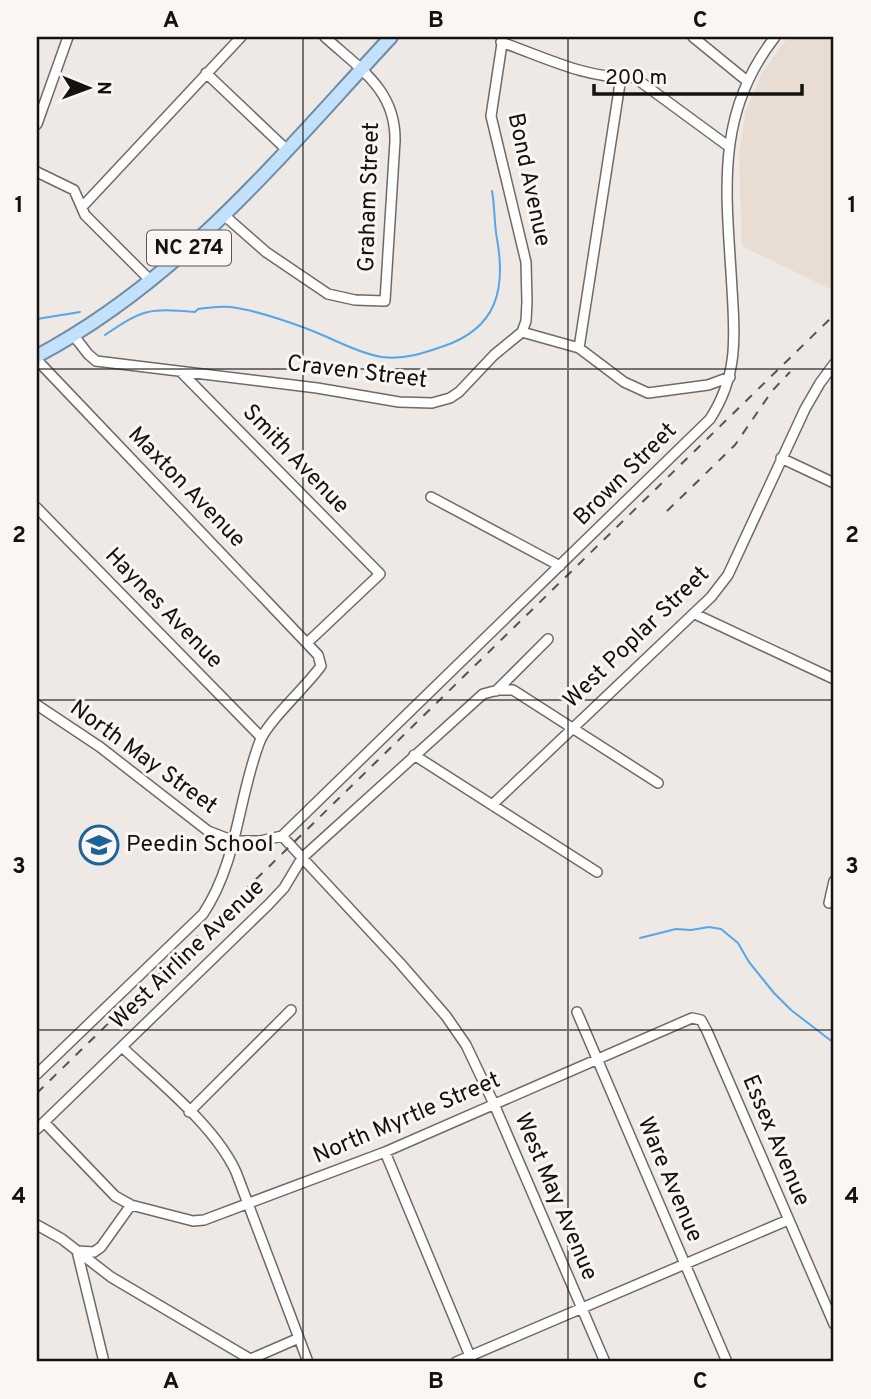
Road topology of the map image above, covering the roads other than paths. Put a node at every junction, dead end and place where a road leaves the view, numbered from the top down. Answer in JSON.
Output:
{"nodes":[{"id":1,"x":68,"y":37,"type":"edge"},
{"id":2,"x":241,"y":37,"type":"edge"},
{"id":3,"x":325,"y":37,"type":"edge"},
{"id":4,"x":391,"y":37,"type":"edge"},
{"id":5,"x":693,"y":37,"type":"edge"},
{"id":6,"x":775,"y":37,"type":"edge"},
{"id":7,"x":502,"y":39,"type":"edge"},
{"id":8,"x":361,"y":70,"type":"junction"},
{"id":9,"x":206,"y":73,"type":"junction"},
{"id":10,"x":621,"y":78,"type":"junction"},
{"id":11,"x":747,"y":81,"type":"junction"},
{"id":12,"x":37,"y":124,"type":"edge"},
{"id":13,"x":728,"y":146,"type":"junction"},
{"id":14,"x":287,"y":150,"type":"junction"},
{"id":15,"x":37,"y":172,"type":"edge"},
{"id":16,"x":82,"y":207,"type":"junction"},
{"id":17,"x":225,"y":216,"type":"junction"},
{"id":18,"x":151,"y":281,"type":"junction"},
{"id":19,"x":522,"y":332,"type":"junction"},
{"id":20,"x":74,"y":336,"type":"junction"},
{"id":21,"x":579,"y":348,"type":"junction"},
{"id":22,"x":37,"y":358,"type":"edge"},
{"id":23,"x":834,"y":364,"type":"edge"},
{"id":24,"x":182,"y":372,"type":"junction"},
{"id":25,"x":730,"y":377,"type":"junction"},
{"id":26,"x":781,"y":458,"type":"junction"},
{"id":27,"x":834,"y":483,"type":"edge"},
{"id":28,"x":430,"y":497,"type":"dead end"},
{"id":29,"x":37,"y":508,"type":"edge"},
{"id":30,"x":560,"y":566,"type":"junction"},
{"id":31,"x":695,"y":614,"type":"junction"},
{"id":32,"x":548,"y":639,"type":"dead end"},
{"id":33,"x":307,"y":643,"type":"junction"},
{"id":34,"x":834,"y":679,"type":"edge"},
{"id":35,"x":496,"y":691,"type":"junction"},
{"id":36,"x":37,"y":705,"type":"edge"},
{"id":37,"x":571,"y":729,"type":"junction"},
{"id":38,"x":261,"y":737,"type":"junction"},
{"id":39,"x":414,"y":755,"type":"junction"},
{"id":40,"x":658,"y":783,"type":"dead end"},
{"id":41,"x":492,"y":805,"type":"junction"},
{"id":42,"x":282,"y":836,"type":"junction"},
{"id":43,"x":234,"y":841,"type":"junction"},
{"id":44,"x":302,"y":858,"type":"junction"},
{"id":45,"x":597,"y":872,"type":"dead end"},
{"id":46,"x":834,"y":881,"type":"edge"},
{"id":47,"x":829,"y":903,"type":"dead end"},
{"id":48,"x":291,"y":1010,"type":"dead end"},
{"id":49,"x":577,"y":1012,"type":"dead end"},
{"id":50,"x":692,"y":1018,"type":"joint"},
{"id":51,"x":122,"y":1047,"type":"junction"},
{"id":52,"x":597,"y":1061,"type":"junction"},
{"id":53,"x":37,"y":1074,"type":"edge"},
{"id":54,"x":494,"y":1104,"type":"junction"},
{"id":55,"x":189,"y":1112,"type":"junction"},
{"id":56,"x":40,"y":1125,"type":"edge"},
{"id":57,"x":385,"y":1152,"type":"junction"},
{"id":58,"x":131,"y":1205,"type":"junction"},
{"id":59,"x":247,"y":1205,"type":"junction"},
{"id":60,"x":788,"y":1220,"type":"junction"},
{"id":61,"x":37,"y":1225,"type":"edge"},
{"id":62,"x":77,"y":1251,"type":"junction"},
{"id":63,"x":685,"y":1264,"type":"junction"},
{"id":64,"x":583,"y":1310,"type":"junction"},
{"id":65,"x":834,"y":1324,"type":"edge"},
{"id":66,"x":299,"y":1338,"type":"junction"},
{"id":67,"x":472,"y":1360,"type":"edge"},
{"id":68,"x":247,"y":1361,"type":"edge"},
{"id":69,"x":104,"y":1362,"type":"edge"},
{"id":70,"x":308,"y":1362,"type":"edge"},
{"id":71,"x":456,"y":1362,"type":"edge"},
{"id":72,"x":605,"y":1362,"type":"edge"},
{"id":73,"x":727,"y":1362,"type":"edge"}],
"edges":[{"from":1,"to":12,"type":"street"},
{"from":2,"to":9,"type":"street"},
{"from":3,"to":8,"type":"street","name":"Graham Street"},
{"from":4,"to":8,"type":"main road","number":"NC 274"},
{"from":5,"to":11,"type":"street"},
{"from":6,"to":11,"type":"street","name":"Brown Street"},
{"from":7,"to":10,"type":"street"},
{"from":7,"to":19,"type":"street","name":"Bond Avenue"},
{"from":8,"to":14,"type":"main road","number":"NC 274"},
{"from":8,"to":17,"type":"street","name":"Graham Street"},
{"from":9,"to":14,"type":"street"},
{"from":9,"to":16,"type":"street"},
{"from":10,"to":13,"type":"street"},
{"from":10,"to":21,"type":"street"},
{"from":11,"to":13,"type":"street","name":"Brown Street"},
{"from":13,"to":25,"type":"street","name":"Brown Street"},
{"from":14,"to":17,"type":"main road","number":"NC 274"},
{"from":15,"to":16,"type":"street"},
{"from":16,"to":18,"type":"street"},
{"from":17,"to":18,"type":"main road","number":"NC 274"},
{"from":18,"to":20,"type":"main road","number":"NC 274"},
{"from":19,"to":21,"type":"street"},
{"from":19,"to":24,"type":"street","name":"Craven Street"},
{"from":20,"to":22,"type":"main road","number":"NC 274"},
{"from":20,"to":24,"type":"street","name":"Craven Street"},
{"from":21,"to":25,"type":"street"},
{"from":22,"to":33,"type":"street","name":"Maxton Avenue"},
{"from":23,"to":26,"type":"street","name":"West Poplar Street"},
{"from":24,"to":33,"type":"street","name":"Smith Avenue"},
{"from":25,"to":30,"type":"street","name":"Brown Street"},
{"from":26,"to":27,"type":"street"},
{"from":26,"to":31,"type":"street","name":"West Poplar Street"},
{"from":28,"to":30,"type":"street"},
{"from":29,"to":38,"type":"street","name":"Haynes Avenue"},
{"from":30,"to":42,"type":"street","name":"Brown Street"},
{"from":31,"to":34,"type":"street"},
{"from":31,"to":37,"type":"street","name":"West Poplar Street"},
{"from":32,"to":35,"type":"street","name":"West Airline Avenue"},
{"from":33,"to":38,"type":"street"},
{"from":35,"to":37,"type":"street"},
{"from":35,"to":39,"type":"street","name":"West Airline Avenue"},
{"from":36,"to":43,"type":"street","name":"North May Street"},
{"from":37,"to":40,"type":"street"},
{"from":37,"to":41,"type":"street","name":"West Poplar Street"},
{"from":38,"to":43,"type":"street"},
{"from":39,"to":41,"type":"street"},
{"from":39,"to":44,"type":"street","name":"West Airline Avenue"},
{"from":41,"to":45,"type":"street"},
{"from":42,"to":43,"type":"street","name":"North May Street"},
{"from":42,"to":44,"type":"street"},
{"from":43,"to":53,"type":"street"},
{"from":44,"to":51,"type":"street","name":"West Airline Avenue"},
{"from":44,"to":54,"type":"street","name":"West May Avenue"},
{"from":46,"to":47,"type":"street"},
{"from":48,"to":55,"type":"street"},
{"from":49,"to":52,"type":"street","name":"Ware Avenue"},
{"from":50,"to":52,"type":"street","name":"North Myrtle Street"},
{"from":50,"to":60,"type":"street","name":"Essex Avenue"},
{"from":51,"to":55,"type":"street"},
{"from":51,"to":56,"type":"street","name":"West Airline Avenue"},
{"from":52,"to":54,"type":"street","name":"North Myrtle Street"},
{"from":52,"to":63,"type":"street","name":"Ware Avenue"},
{"from":54,"to":57,"type":"street","name":"North Myrtle Street"},
{"from":54,"to":64,"type":"street","name":"West May Avenue"},
{"from":55,"to":59,"type":"street"},
{"from":56,"to":58,"type":"street"},
{"from":57,"to":59,"type":"street","name":"North Myrtle Street"},
{"from":57,"to":67,"type":"street"},
{"from":58,"to":59,"type":"street","name":"North Myrtle Street"},
{"from":58,"to":62,"type":"street"},
{"from":59,"to":66,"type":"street"},
{"from":60,"to":63,"type":"street"},
{"from":60,"to":65,"type":"street","name":"Essex Avenue"},
{"from":61,"to":62,"type":"street"},
{"from":62,"to":68,"type":"street"},
{"from":62,"to":69,"type":"street"},
{"from":63,"to":64,"type":"street"},
{"from":63,"to":73,"type":"street","name":"Ware Avenue"},
{"from":64,"to":67,"type":"street"},
{"from":64,"to":72,"type":"street","name":"West May Avenue"},
{"from":66,"to":68,"type":"street"},
{"from":66,"to":70,"type":"street"},
{"from":67,"to":71,"type":"street"}]}
